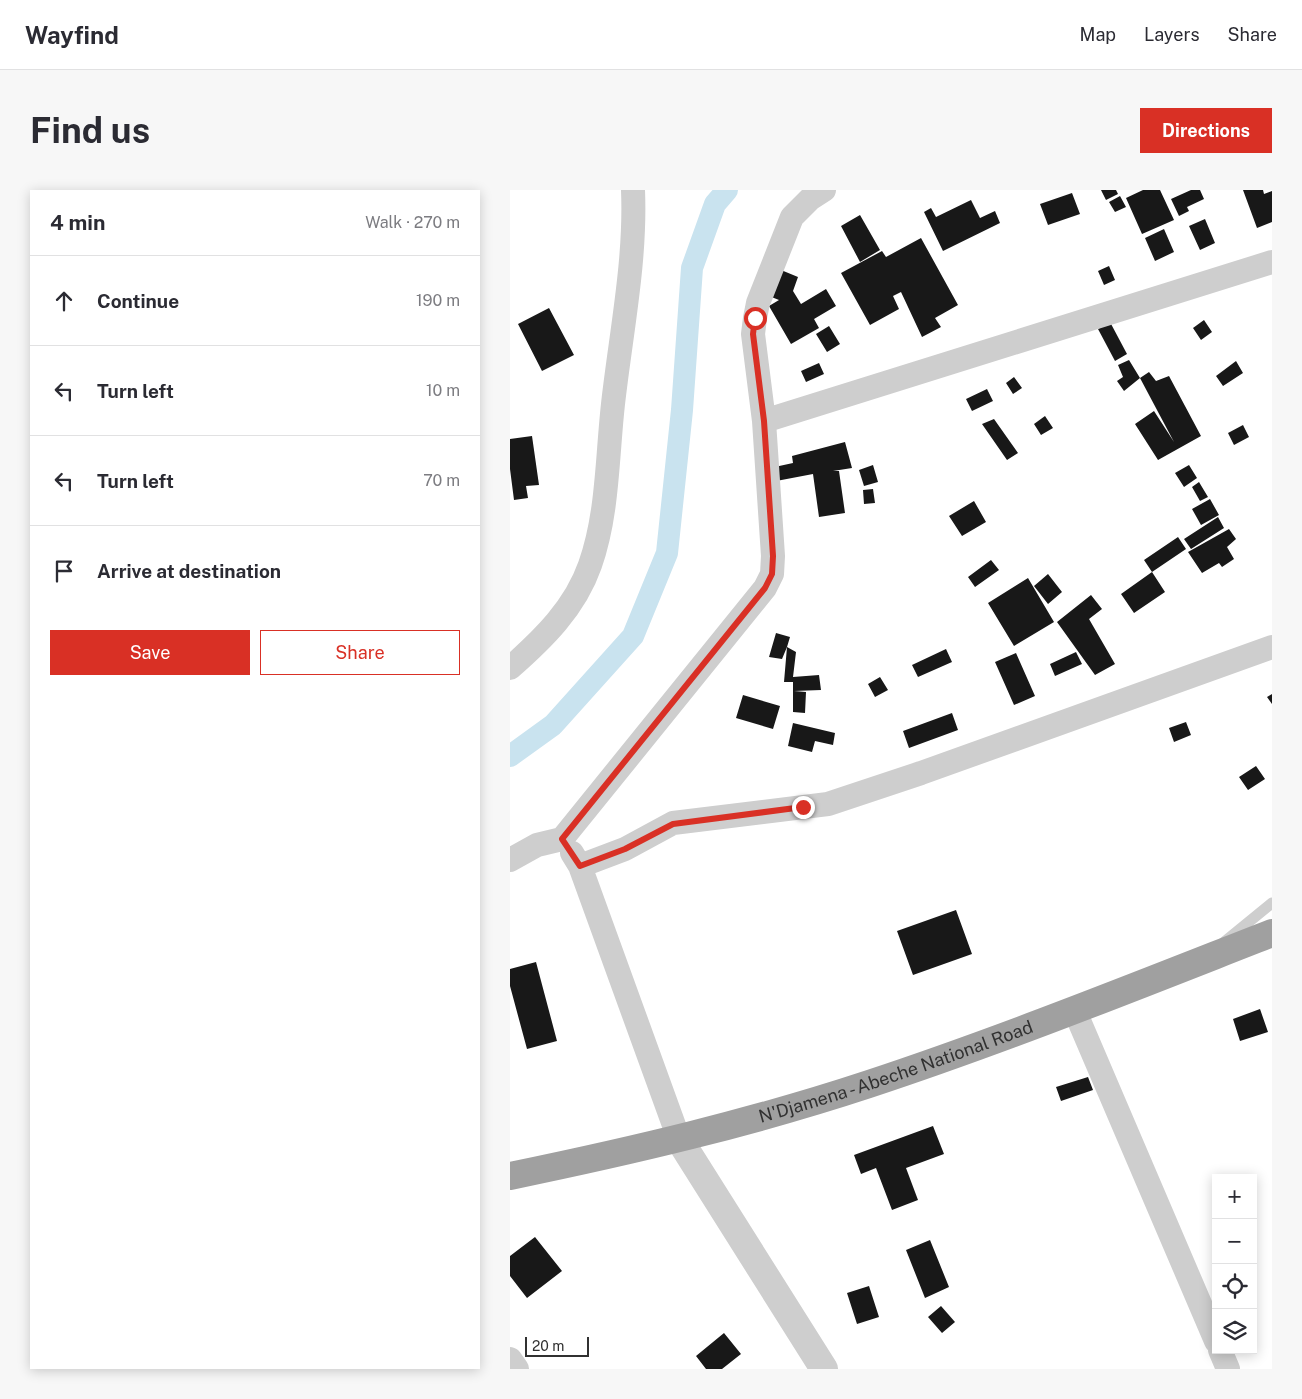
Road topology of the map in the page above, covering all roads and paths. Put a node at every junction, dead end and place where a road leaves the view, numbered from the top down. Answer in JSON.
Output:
{"nodes":[{"id":1,"x":633,"y":190,"type":"edge"},
{"id":2,"x":824,"y":190,"type":"edge"},
{"id":3,"x":1272,"y":262,"type":"edge"},
{"id":4,"x":764,"y":421,"type":"junction"},
{"id":5,"x":1272,"y":646,"type":"edge"},
{"id":6,"x":510,"y":668,"type":"edge"},
{"id":7,"x":562,"y":839,"type":"junction"},
{"id":8,"x":510,"y":860,"type":"edge"},
{"id":9,"x":580,"y":866,"type":"junction"},
{"id":10,"x":1272,"y":903,"type":"edge"},
{"id":11,"x":1272,"y":933,"type":"edge"},
{"id":12,"x":1205,"y":959,"type":"junction"},
{"id":13,"x":1074,"y":1010,"type":"junction"},
{"id":14,"x":679,"y":1139,"type":"junction"},
{"id":15,"x":510,"y":1176,"type":"edge"},
{"id":16,"x":1212,"y":1332,"type":"edge"},
{"id":17,"x":1222,"y":1354,"type":"edge"},
{"id":18,"x":510,"y":1359,"type":"edge"},
{"id":19,"x":517,"y":1369,"type":"edge"},
{"id":20,"x":824,"y":1369,"type":"edge"},
{"id":21,"x":1228,"y":1369,"type":"edge"}],
"edges":[{"from":1,"to":6,"type":"street"},
{"from":2,"to":4,"type":"street"},
{"from":3,"to":4,"type":"street"},
{"from":4,"to":7,"type":"street"},
{"from":5,"to":9,"type":"street"},
{"from":7,"to":8,"type":"street"},
{"from":7,"to":9,"type":"street"},
{"from":9,"to":14,"type":"street"},
{"from":10,"to":12,"type":"lane"},
{"from":11,"to":12,"type":"highway","name":"N'Djamena - Abeche National Road"},
{"from":12,"to":13,"type":"highway","name":"N'Djamena - Abeche National Road"},
{"from":13,"to":14,"type":"highway","name":"N'Djamena - Abeche National Road"},
{"from":13,"to":16,"type":"street"},
{"from":14,"to":15,"type":"highway","name":"N'Djamena - Abeche National Road"},
{"from":14,"to":20,"type":"street"},
{"from":17,"to":21,"type":"street"},
{"from":18,"to":19,"type":"street"}]}
